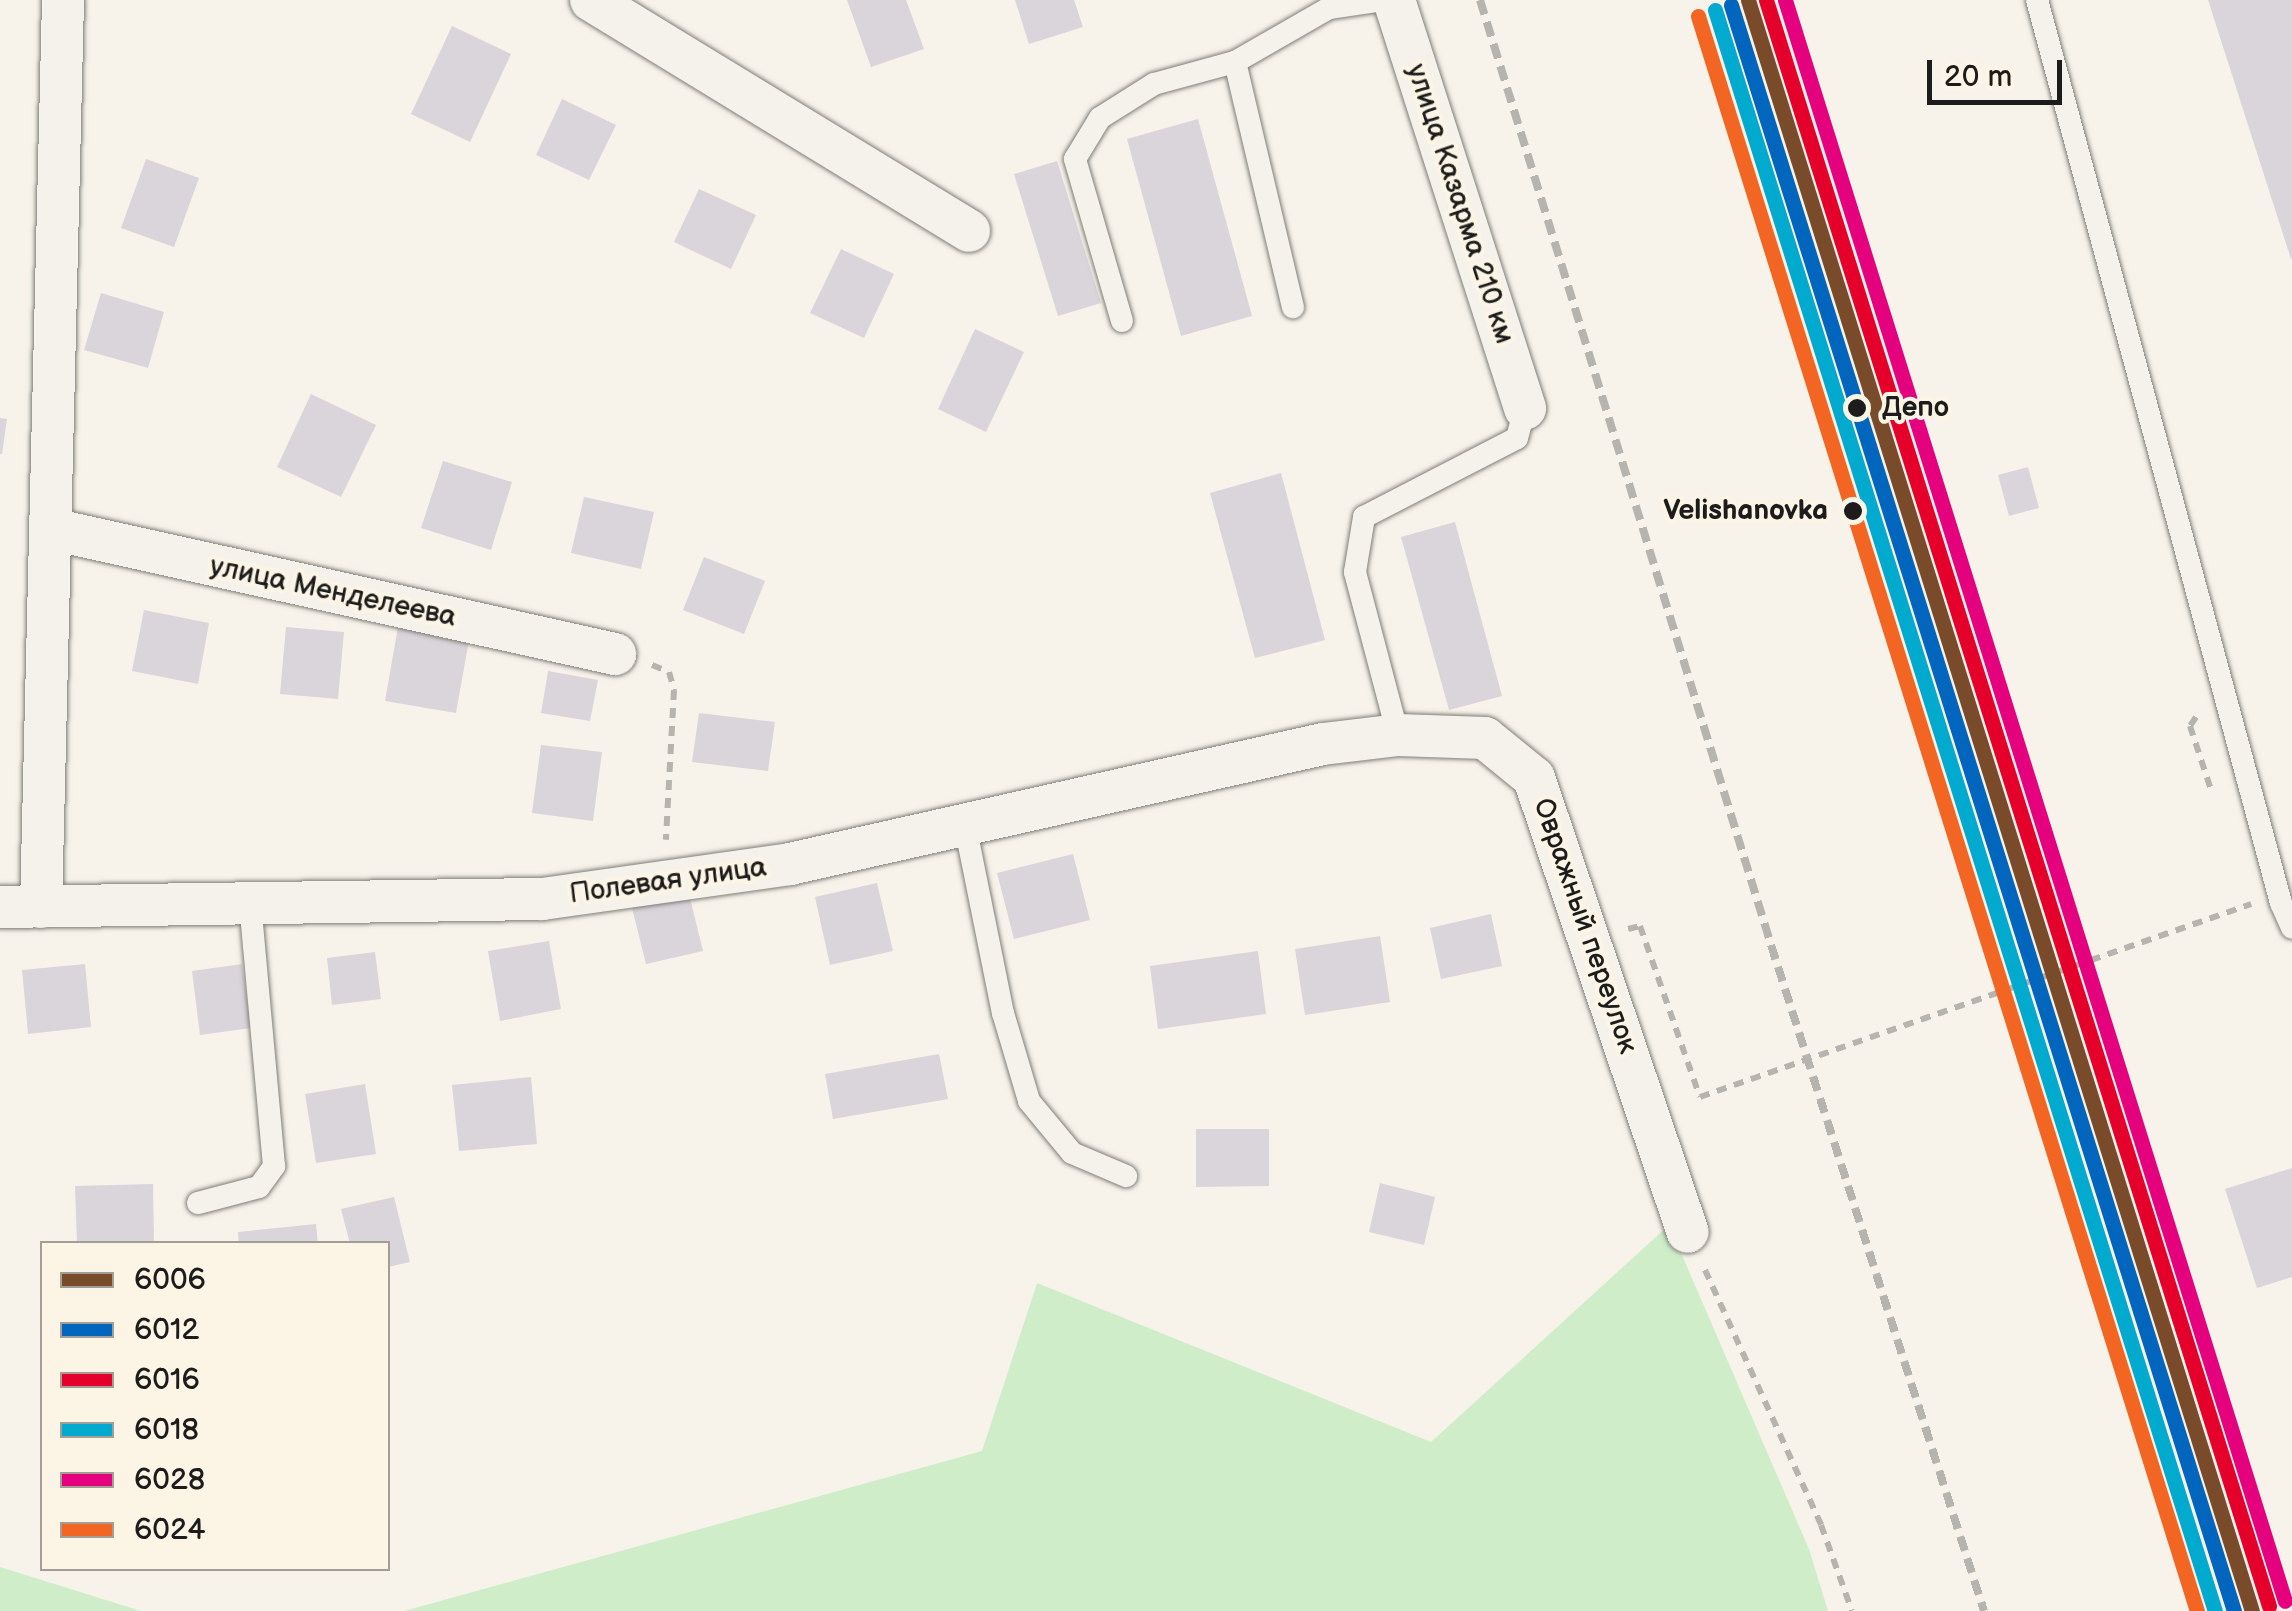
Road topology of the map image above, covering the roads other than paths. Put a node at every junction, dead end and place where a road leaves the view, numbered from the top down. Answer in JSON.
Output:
{"nodes":[{"id":1,"x":63,"y":0,"type":"edge"},
{"id":2,"x":591,"y":0,"type":"edge"},
{"id":3,"x":1384,"y":0,"type":"edge"},
{"id":4,"x":1394,"y":0,"type":"edge"},
{"id":5,"x":2037,"y":0,"type":"edge"},
{"id":6,"x":1236,"y":62,"type":"junction"},
{"id":7,"x":969,"y":231,"type":"dead end"},
{"id":8,"x":1293,"y":307,"type":"dead end"},
{"id":9,"x":1122,"y":321,"type":"dead end"},
{"id":10,"x":1526,"y":408,"type":"joint"},
{"id":11,"x":50,"y":529,"type":"junction"},
{"id":12,"x":615,"y":654,"type":"road end"},
{"id":13,"x":1398,"y":735,"type":"junction"},
{"id":14,"x":1323,"y":744,"type":"joint"},
{"id":15,"x":965,"y":826,"type":"junction"},
{"id":16,"x":250,"y":904,"type":"junction"},
{"id":17,"x":21,"y":907,"type":"edge"},
{"id":18,"x":2292,"y":928,"type":"edge"},
{"id":19,"x":1126,"y":1176,"type":"dead end"},
{"id":20,"x":198,"y":1203,"type":"dead end"},
{"id":21,"x":1688,"y":1232,"type":"road end"}],
"edges":[{"from":1,"to":11,"type":"street"},
{"from":2,"to":7,"type":"street"},
{"from":3,"to":6,"type":"lane"},
{"from":4,"to":10,"type":"street","name":"улица Казарма 210 км"},
{"from":5,"to":18,"type":"lane"},
{"from":6,"to":8,"type":"lane"},
{"from":6,"to":9,"type":"lane"},
{"from":10,"to":13,"type":"lane"},
{"from":11,"to":12,"type":"street","name":"улица Менделеева"},
{"from":11,"to":17,"type":"street"},
{"from":13,"to":14,"type":"street","name":"Овражный переулок"},
{"from":13,"to":21,"type":"street","name":"Овражный переулок"},
{"from":14,"to":15,"type":"street","name":"Полевая улица"},
{"from":15,"to":16,"type":"street","name":"Полевая улица"},
{"from":15,"to":19,"type":"lane"},
{"from":16,"to":17,"type":"street","name":"Полевая улица"},
{"from":16,"to":20,"type":"lane"}]}
